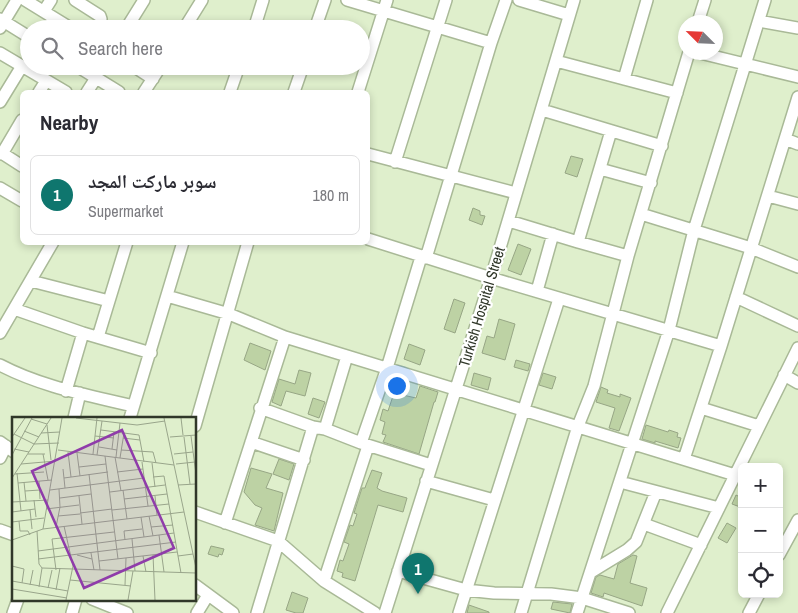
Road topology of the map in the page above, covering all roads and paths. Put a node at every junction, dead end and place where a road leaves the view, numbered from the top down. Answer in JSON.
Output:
{"nodes":[{"id":1,"x":17,"y":0,"type":"edge"},
{"id":2,"x":26,"y":0,"type":"edge"},
{"id":3,"x":51,"y":0,"type":"edge"},
{"id":4,"x":75,"y":0,"type":"edge"},
{"id":5,"x":144,"y":0,"type":"edge"},
{"id":6,"x":202,"y":0,"type":"edge"},
{"id":7,"x":263,"y":0,"type":"edge"},
{"id":8,"x":324,"y":0,"type":"edge"},
{"id":9,"x":347,"y":0,"type":"edge"},
{"id":10,"x":446,"y":0,"type":"edge"},
{"id":11,"x":506,"y":0,"type":"edge"},
{"id":12,"x":519,"y":0,"type":"edge"},
{"id":13,"x":574,"y":0,"type":"edge"},
{"id":14,"x":647,"y":0,"type":"edge"},
{"id":15,"x":705,"y":0,"type":"edge"},
{"id":16,"x":765,"y":0,"type":"edge"},
{"id":17,"x":385,"y":6,"type":"edge"},
{"id":18,"x":44,"y":12,"type":"junction"},
{"id":19,"x":700,"y":15,"type":"edge"},
{"id":20,"x":570,"y":16,"type":"junction"},
{"id":21,"x":57,"y":20,"type":"edge"},
{"id":22,"x":100,"y":20,"type":"edge"},
{"id":23,"x":132,"y":20,"type":"edge"},
{"id":24,"x":190,"y":20,"type":"edge"},
{"id":25,"x":257,"y":20,"type":"edge"},
{"id":26,"x":318,"y":20,"type":"edge"},
{"id":27,"x":759,"y":21,"type":"junction"},
{"id":28,"x":1,"y":23,"type":"edge"},
{"id":29,"x":437,"y":27,"type":"junction"},
{"id":30,"x":798,"y":28,"type":"edge"},
{"id":31,"x":20,"y":32,"type":"edge"},
{"id":32,"x":491,"y":43,"type":"junction"},
{"id":33,"x":0,"y":53,"type":"edge"},
{"id":34,"x":370,"y":54,"type":"edge"},
{"id":35,"x":723,"y":58,"type":"edge"},
{"id":36,"x":687,"y":60,"type":"edge"},
{"id":37,"x":556,"y":61,"type":"junction"},
{"id":38,"x":746,"y":64,"type":"junction"},
{"id":39,"x":20,"y":65,"type":"edge"},
{"id":40,"x":20,"y":69,"type":"edge"},
{"id":41,"x":37,"y":75,"type":"edge"},
{"id":42,"x":91,"y":75,"type":"edge"},
{"id":43,"x":148,"y":75,"type":"edge"},
{"id":44,"x":155,"y":75,"type":"edge"},
{"id":45,"x":236,"y":75,"type":"edge"},
{"id":46,"x":300,"y":75,"type":"edge"},
{"id":47,"x":363,"y":75,"type":"edge"},
{"id":48,"x":798,"y":77,"type":"edge"},
{"id":49,"x":96,"y":78,"type":"junction"},
{"id":50,"x":153,"y":78,"type":"junction"},
{"id":51,"x":624,"y":78,"type":"junction"},
{"id":52,"x":46,"y":80,"type":"junction"},
{"id":53,"x":40,"y":90,"type":"edge"},
{"id":54,"x":63,"y":90,"type":"edge"},
{"id":55,"x":88,"y":90,"type":"edge"},
{"id":56,"x":116,"y":90,"type":"edge"},
{"id":57,"x":145,"y":90,"type":"edge"},
{"id":58,"x":231,"y":90,"type":"edge"},
{"id":59,"x":295,"y":90,"type":"edge"},
{"id":60,"x":359,"y":90,"type":"edge"},
{"id":61,"x":677,"y":93,"type":"junction"},
{"id":62,"x":798,"y":97,"type":"edge"},
{"id":63,"x":0,"y":102,"type":"edge"},
{"id":64,"x":542,"y":110,"type":"junction"},
{"id":65,"x":20,"y":123,"type":"edge"},
{"id":66,"x":611,"y":131,"type":"junction"},
{"id":67,"x":785,"y":139,"type":"junction"},
{"id":68,"x":798,"y":144,"type":"edge"},
{"id":69,"x":662,"y":146,"type":"junction"},
{"id":70,"x":1,"y":153,"type":"edge"},
{"id":71,"x":370,"y":155,"type":"edge"},
{"id":72,"x":395,"y":162,"type":"junction"},
{"id":73,"x":20,"y":165,"type":"edge"},
{"id":74,"x":600,"y":169,"type":"junction"},
{"id":75,"x":451,"y":176,"type":"junction"},
{"id":76,"x":650,"y":183,"type":"junction"},
{"id":77,"x":0,"y":188,"type":"edge"},
{"id":78,"x":516,"y":193,"type":"junction"},
{"id":79,"x":768,"y":196,"type":"junction"},
{"id":80,"x":20,"y":200,"type":"edge"},
{"id":81,"x":798,"y":204,"type":"edge"},
{"id":82,"x":641,"y":214,"type":"junction"},
{"id":83,"x":509,"y":221,"type":"junction"},
{"id":84,"x":694,"y":230,"type":"junction"},
{"id":85,"x":553,"y":234,"type":"junction"},
{"id":86,"x":370,"y":241,"type":"edge"},
{"id":87,"x":578,"y":242,"type":"junction"},
{"id":88,"x":50,"y":245,"type":"edge"},
{"id":89,"x":126,"y":245,"type":"edge"},
{"id":90,"x":182,"y":245,"type":"edge"},
{"id":91,"x":247,"y":245,"type":"edge"},
{"id":92,"x":751,"y":248,"type":"junction"},
{"id":93,"x":628,"y":256,"type":"junction"},
{"id":94,"x":423,"y":257,"type":"junction"},
{"id":95,"x":798,"y":267,"type":"edge"},
{"id":96,"x":491,"y":278,"type":"junction"},
{"id":97,"x":31,"y":281,"type":"junction"},
{"id":98,"x":537,"y":292,"type":"junction"},
{"id":99,"x":167,"y":296,"type":"junction"},
{"id":100,"x":736,"y":297,"type":"junction"},
{"id":101,"x":559,"y":298,"type":"junction"},
{"id":102,"x":109,"y":301,"type":"junction"},
{"id":103,"x":14,"y":309,"type":"junction"},
{"id":104,"x":612,"y":313,"type":"junction"},
{"id":105,"x":229,"y":314,"type":"junction"},
{"id":106,"x":798,"y":326,"type":"edge"},
{"id":107,"x":669,"y":330,"type":"junction"},
{"id":108,"x":0,"y":333,"type":"edge"},
{"id":109,"x":83,"y":333,"type":"junction"},
{"id":110,"x":284,"y":336,"type":"junction"},
{"id":111,"x":98,"y":337,"type":"junction"},
{"id":112,"x":721,"y":346,"type":"junction"},
{"id":113,"x":798,"y":348,"type":"edge"},
{"id":114,"x":151,"y":353,"type":"junction"},
{"id":115,"x":347,"y":356,"type":"junction"},
{"id":116,"x":0,"y":365,"type":"edge"},
{"id":117,"x":387,"y":368,"type":"junction"},
{"id":118,"x":784,"y":375,"type":"junction"},
{"id":119,"x":798,"y":383,"type":"edge"},
{"id":120,"x":456,"y":389,"type":"junction"},
{"id":121,"x":66,"y":391,"type":"junction"},
{"id":122,"x":80,"y":394,"type":"junction"},
{"id":123,"x":133,"y":406,"type":"junction"},
{"id":124,"x":260,"y":408,"type":"junction"},
{"id":125,"x":701,"y":408,"type":"junction"},
{"id":126,"x":524,"y":409,"type":"junction"},
{"id":127,"x":74,"y":417,"type":"edge"},
{"id":128,"x":130,"y":417,"type":"edge"},
{"id":129,"x":196,"y":423,"type":"edge"},
{"id":130,"x":578,"y":426,"type":"junction"},
{"id":131,"x":759,"y":426,"type":"junction"},
{"id":132,"x":313,"y":427,"type":"junction"},
{"id":133,"x":325,"y":428,"type":"junction"},
{"id":134,"x":251,"y":442,"type":"junction"},
{"id":135,"x":633,"y":443,"type":"junction"},
{"id":136,"x":365,"y":445,"type":"junction"},
{"id":137,"x":7,"y":447,"type":"edge"},
{"id":138,"x":0,"y":458,"type":"edge"},
{"id":139,"x":684,"y":459,"type":"junction"},
{"id":140,"x":304,"y":460,"type":"junction"},
{"id":141,"x":431,"y":465,"type":"junction"},
{"id":142,"x":735,"y":475,"type":"junction"},
{"id":143,"x":426,"y":481,"type":"junction"},
{"id":144,"x":620,"y":482,"type":"junction"},
{"id":145,"x":656,"y":492,"type":"junction"},
{"id":146,"x":494,"y":500,"type":"junction"},
{"id":147,"x":719,"y":508,"type":"junction"},
{"id":148,"x":196,"y":512,"type":"edge"},
{"id":149,"x":798,"y":520,"type":"edge"},
{"id":150,"x":225,"y":523,"type":"junction"},
{"id":151,"x":644,"y":524,"type":"junction"},
{"id":152,"x":0,"y":530,"type":"edge"},
{"id":153,"x":12,"y":534,"type":"edge"},
{"id":154,"x":278,"y":541,"type":"junction"},
{"id":155,"x":701,"y":545,"type":"junction"},
{"id":156,"x":780,"y":553,"type":"edge"},
{"id":157,"x":398,"y":571,"type":"junction"},
{"id":158,"x":591,"y":572,"type":"junction"},
{"id":159,"x":324,"y":581,"type":"junction"},
{"id":160,"x":196,"y":586,"type":"edge"},
{"id":161,"x":466,"y":590,"type":"junction"},
{"id":162,"x":527,"y":594,"type":"junction"},
{"id":163,"x":208,"y":595,"type":"junction"},
{"id":164,"x":582,"y":598,"type":"junction"},
{"id":165,"x":757,"y":598,"type":"edge"},
{"id":166,"x":18,"y":600,"type":"edge"},
{"id":167,"x":76,"y":600,"type":"edge"},
{"id":168,"x":95,"y":600,"type":"edge"},
{"id":169,"x":13,"y":613,"type":"edge"},
{"id":170,"x":72,"y":613,"type":"edge"},
{"id":171,"x":128,"y":613,"type":"edge"},
{"id":172,"x":197,"y":613,"type":"edge"},
{"id":173,"x":233,"y":613,"type":"edge"},
{"id":174,"x":257,"y":613,"type":"edge"},
{"id":175,"x":384,"y":613,"type":"edge"},
{"id":176,"x":459,"y":613,"type":"edge"},
{"id":177,"x":521,"y":613,"type":"edge"},
{"id":178,"x":577,"y":613,"type":"edge"},
{"id":179,"x":629,"y":613,"type":"edge"},
{"id":180,"x":667,"y":613,"type":"edge"},
{"id":181,"x":749,"y":613,"type":"edge"}],
"edges":[{"from":1,"to":28,"type":"street"},
{"from":2,"to":18,"type":"street"},
{"from":3,"to":18,"type":"street"},
{"from":4,"to":22,"type":"street"},
{"from":5,"to":23,"type":"street"},
{"from":6,"to":24,"type":"street"},
{"from":7,"to":25,"type":"street"},
{"from":8,"to":26,"type":"street"},
{"from":9,"to":17,"type":"street"},
{"from":10,"to":29,"type":"street"},
{"from":11,"to":32,"type":"street"},
{"from":12,"to":20,"type":"street"},
{"from":13,"to":20,"type":"street","name":"Turkish Hospital Street"},
{"from":14,"to":51,"type":"street"},
{"from":15,"to":19,"type":"street"},
{"from":16,"to":27,"type":"street"},
{"from":17,"to":29,"type":"street"},
{"from":17,"to":34,"type":"street"},
{"from":18,"to":21,"type":"street"},
{"from":20,"to":37,"type":"street","name":"Turkish Hospital Street"},
{"from":27,"to":30,"type":"street"},
{"from":27,"to":38,"type":"street"},
{"from":28,"to":31,"type":"street"},
{"from":29,"to":32,"type":"street"},
{"from":29,"to":72,"type":"street"},
{"from":32,"to":75,"type":"street"},
{"from":33,"to":39,"type":"street"},
{"from":35,"to":38,"type":"street"},
{"from":36,"to":61,"type":"street"},
{"from":37,"to":51,"type":"street"},
{"from":37,"to":64,"type":"street","name":"Turkish Hospital Street"},
{"from":38,"to":48,"type":"street"},
{"from":38,"to":84,"type":"street"},
{"from":40,"to":63,"type":"street"},
{"from":41,"to":52,"type":"street"},
{"from":42,"to":49,"type":"street"},
{"from":43,"to":50,"type":"street"},
{"from":44,"to":50,"type":"street"},
{"from":45,"to":58,"type":"street"},
{"from":46,"to":59,"type":"street"},
{"from":47,"to":60,"type":"street"},
{"from":49,"to":55,"type":"street"},
{"from":49,"to":56,"type":"street"},
{"from":50,"to":57,"type":"street"},
{"from":51,"to":61,"type":"street"},
{"from":52,"to":53,"type":"street"},
{"from":52,"to":54,"type":"street"},
{"from":61,"to":69,"type":"street"},
{"from":62,"to":67,"type":"street"},
{"from":64,"to":66,"type":"street"},
{"from":64,"to":78,"type":"street","name":"Turkish Hospital Street"},
{"from":65,"to":70,"type":"street"},
{"from":66,"to":69,"type":"street"},
{"from":66,"to":74,"type":"street"},
{"from":67,"to":68,"type":"street"},
{"from":67,"to":79,"type":"street"},
{"from":69,"to":76,"type":"street"},
{"from":70,"to":73,"type":"street"},
{"from":71,"to":72,"type":"street"},
{"from":72,"to":75,"type":"street"},
{"from":74,"to":76,"type":"street"},
{"from":74,"to":87,"type":"street"},
{"from":75,"to":78,"type":"street"},
{"from":75,"to":94,"type":"street"},
{"from":76,"to":82,"type":"street"},
{"from":77,"to":80,"type":"street"},
{"from":78,"to":83,"type":"street","name":"Turkish Hospital Street"},
{"from":79,"to":81,"type":"street"},
{"from":79,"to":92,"type":"street"},
{"from":82,"to":84,"type":"street"},
{"from":82,"to":93,"type":"street"},
{"from":83,"to":85,"type":"street"},
{"from":83,"to":96,"type":"street","name":"Turkish Hospital Street"},
{"from":84,"to":92,"type":"street"},
{"from":84,"to":107,"type":"street"},
{"from":85,"to":87,"type":"street"},
{"from":85,"to":98,"type":"street"},
{"from":86,"to":94,"type":"street"},
{"from":87,"to":93,"type":"street"},
{"from":88,"to":97,"type":"street"},
{"from":89,"to":102,"type":"street"},
{"from":90,"to":99,"type":"street"},
{"from":91,"to":105,"type":"street"},
{"from":92,"to":95,"type":"street"},
{"from":92,"to":100,"type":"street"},
{"from":93,"to":104,"type":"street"},
{"from":94,"to":96,"type":"street"},
{"from":94,"to":117,"type":"street"},
{"from":96,"to":98,"type":"street"},
{"from":96,"to":120,"type":"street","name":"Turkish Hospital Street"},
{"from":97,"to":102,"type":"street"},
{"from":97,"to":103,"type":"street"},
{"from":98,"to":101,"type":"street"},
{"from":99,"to":105,"type":"street"},
{"from":99,"to":114,"type":"street"},
{"from":100,"to":106,"type":"street"},
{"from":100,"to":112,"type":"street"},
{"from":101,"to":104,"type":"street"},
{"from":101,"to":126,"type":"street"},
{"from":102,"to":111,"type":"street"},
{"from":103,"to":108,"type":"street"},
{"from":103,"to":109,"type":"street"},
{"from":104,"to":107,"type":"street"},
{"from":104,"to":130,"type":"street"},
{"from":105,"to":110,"type":"street"},
{"from":105,"to":129,"type":"street"},
{"from":107,"to":112,"type":"street"},
{"from":107,"to":135,"type":"street"},
{"from":109,"to":111,"type":"street"},
{"from":109,"to":121,"type":"street"},
{"from":110,"to":115,"type":"street"},
{"from":110,"to":124,"type":"street"},
{"from":111,"to":114,"type":"street"},
{"from":112,"to":125,"type":"street"},
{"from":113,"to":118,"type":"street"},
{"from":114,"to":123,"type":"street"},
{"from":115,"to":117,"type":"street"},
{"from":115,"to":133,"type":"street"},
{"from":116,"to":121,"type":"street"},
{"from":117,"to":120,"type":"street"},
{"from":117,"to":136,"type":"street"},
{"from":118,"to":119,"type":"street"},
{"from":118,"to":131,"type":"street"},
{"from":120,"to":126,"type":"street"},
{"from":120,"to":141,"type":"street","name":"Turkish Hospital Street"},
{"from":121,"to":122,"type":"street"},
{"from":122,"to":123,"type":"street"},
{"from":122,"to":127,"type":"street"},
{"from":123,"to":128,"type":"street"},
{"from":124,"to":132,"type":"street"},
{"from":124,"to":134,"type":"street"},
{"from":125,"to":131,"type":"street"},
{"from":125,"to":139,"type":"street"},
{"from":126,"to":130,"type":"street"},
{"from":126,"to":146,"type":"street"},
{"from":130,"to":135,"type":"street"},
{"from":130,"to":162,"type":"street"},
{"from":131,"to":142,"type":"street"},
{"from":132,"to":133,"type":"street"},
{"from":132,"to":140,"type":"street"},
{"from":133,"to":136,"type":"street"},
{"from":134,"to":140,"type":"street"},
{"from":134,"to":150,"type":"street"},
{"from":135,"to":139,"type":"street"},
{"from":135,"to":144,"type":"street"},
{"from":136,"to":141,"type":"street"},
{"from":136,"to":159,"type":"street"},
{"from":137,"to":138,"type":"street"},
{"from":139,"to":142,"type":"street"},
{"from":140,"to":154,"type":"street"},
{"from":141,"to":143,"type":"street","name":"Turkish Hospital Street"},
{"from":142,"to":147,"type":"street"},
{"from":143,"to":146,"type":"street"},
{"from":143,"to":157,"type":"street","name":"Turkish Hospital Street"},
{"from":144,"to":145,"type":"street"},
{"from":144,"to":158,"type":"street"},
{"from":145,"to":147,"type":"street"},
{"from":145,"to":151,"type":"street"},
{"from":146,"to":161,"type":"street"},
{"from":147,"to":155,"type":"street"},
{"from":148,"to":150,"type":"street"},
{"from":149,"to":156,"type":"street"},
{"from":150,"to":154,"type":"street"},
{"from":151,"to":155,"type":"street"},
{"from":151,"to":158,"type":"street"},
{"from":152,"to":153,"type":"street"},
{"from":154,"to":159,"type":"street"},
{"from":154,"to":174,"type":"street"},
{"from":155,"to":180,"type":"street"},
{"from":157,"to":161,"type":"street"},
{"from":157,"to":175,"type":"street","name":"Turkish Hospital Street"},
{"from":158,"to":164,"type":"street"},
{"from":159,"to":175,"type":"street"},
{"from":160,"to":163,"type":"street"},
{"from":161,"to":162,"type":"street"},
{"from":161,"to":176,"type":"street"},
{"from":162,"to":164,"type":"street"},
{"from":162,"to":177,"type":"street"},
{"from":163,"to":172,"type":"street"},
{"from":163,"to":173,"type":"street"},
{"from":164,"to":178,"type":"street"},
{"from":164,"to":179,"type":"street"},
{"from":165,"to":181,"type":"street"},
{"from":166,"to":169,"type":"street"},
{"from":167,"to":170,"type":"street"},
{"from":168,"to":171,"type":"street"}]}
